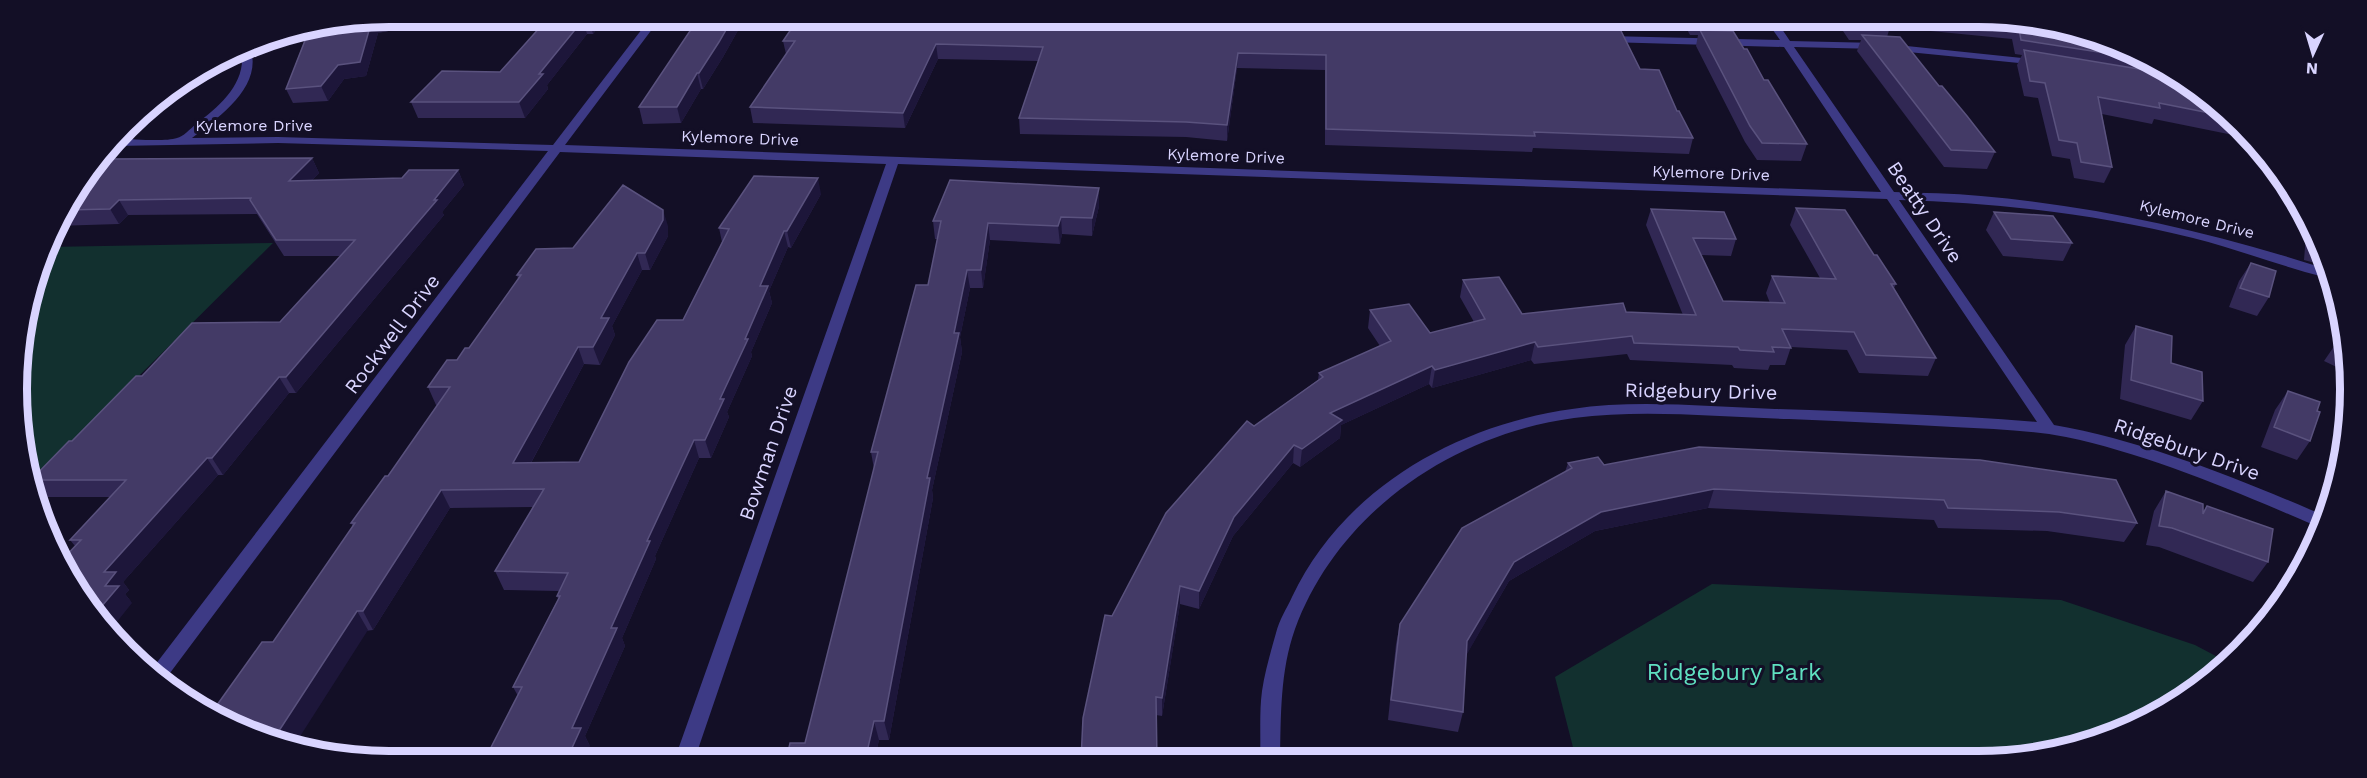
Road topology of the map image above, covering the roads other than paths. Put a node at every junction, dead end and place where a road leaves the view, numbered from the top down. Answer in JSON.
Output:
{"nodes":[{"id":1,"x":649,"y":27,"type":"edge"},
{"id":2,"x":1776,"y":27,"type":"edge"},
{"id":3,"x":1595,"y":38,"type":"edge"},
{"id":4,"x":1787,"y":43,"type":"junction"},
{"id":5,"x":249,"y":55,"type":"edge"},
{"id":6,"x":2053,"y":64,"type":"edge"},
{"id":7,"x":180,"y":142,"type":"junction"},
{"id":8,"x":124,"y":143,"type":"edge"},
{"id":9,"x":558,"y":148,"type":"junction"},
{"id":10,"x":893,"y":160,"type":"junction"},
{"id":11,"x":1889,"y":195,"type":"junction"},
{"id":12,"x":2321,"y":272,"type":"edge"},
{"id":13,"x":2049,"y":429,"type":"junction"},
{"id":14,"x":2315,"y":519,"type":"edge"},
{"id":15,"x":162,"y":670,"type":"edge"},
{"id":16,"x":687,"y":751,"type":"edge"},
{"id":17,"x":1270,"y":751,"type":"edge"}],
"edges":[{"from":1,"to":9,"type":"street","name":"Rockwell Drive"},
{"from":2,"to":4,"type":"street","name":"Beatty Drive"},
{"from":3,"to":4,"type":"street"},
{"from":4,"to":6,"type":"street"},
{"from":4,"to":11,"type":"street","name":"Beatty Drive"},
{"from":5,"to":7,"type":"street"},
{"from":7,"to":8,"type":"street","name":"Kylemore Drive"},
{"from":7,"to":9,"type":"street","name":"Kylemore Drive"},
{"from":9,"to":10,"type":"street","name":"Kylemore Drive"},
{"from":9,"to":15,"type":"street","name":"Rockwell Drive"},
{"from":10,"to":11,"type":"street","name":"Kylemore Drive"},
{"from":10,"to":16,"type":"street","name":"Bowman Drive"},
{"from":11,"to":12,"type":"street","name":"Kylemore Drive"},
{"from":11,"to":13,"type":"street","name":"Beatty Drive"},
{"from":13,"to":14,"type":"street","name":"Ridgebury Drive"},
{"from":13,"to":17,"type":"street","name":"Ridgebury Drive"}]}
